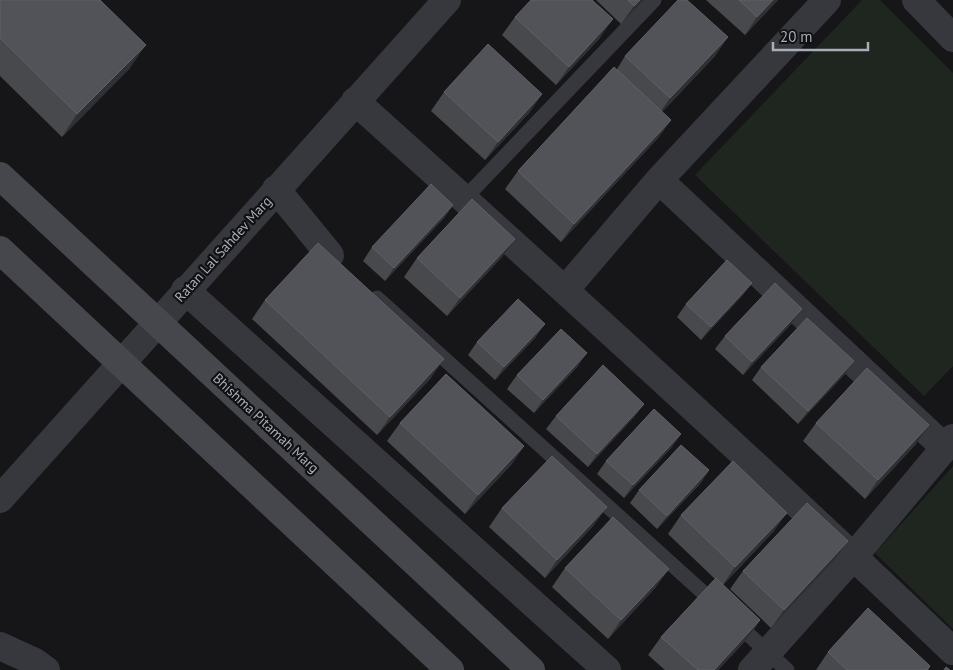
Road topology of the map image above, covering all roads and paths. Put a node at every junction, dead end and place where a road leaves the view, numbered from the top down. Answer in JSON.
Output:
{"nodes":[{"id":1,"x":447,"y":0,"type":"edge"},
{"id":2,"x":654,"y":0,"type":"edge"},
{"id":3,"x":827,"y":0,"type":"edge"},
{"id":4,"x":916,"y":0,"type":"edge"},
{"id":5,"x":953,"y":38,"type":"edge"},
{"id":6,"x":355,"y":101,"type":"junction"},
{"id":7,"x":0,"y":176,"type":"edge"},
{"id":8,"x":659,"y":180,"type":"junction"},
{"id":9,"x":276,"y":189,"type":"junction"},
{"id":10,"x":464,"y":199,"type":"junction"},
{"id":11,"x":0,"y":250,"type":"edge"},
{"id":12,"x":337,"y":261,"type":"edge"},
{"id":13,"x":366,"y":288,"type":"edge"},
{"id":14,"x":185,"y":290,"type":"junction"},
{"id":15,"x":565,"y":290,"type":"junction"},
{"id":16,"x":949,"y":443,"type":"edge"},
{"id":17,"x":0,"y":499,"type":"edge"},
{"id":18,"x":854,"y":556,"type":"junction"},
{"id":19,"x":0,"y":646,"type":"edge"},
{"id":20,"x":953,"y":651,"type":"edge"},
{"id":21,"x":769,"y":664,"type":"edge"},
{"id":22,"x":46,"y":670,"type":"edge"},
{"id":23,"x":450,"y":670,"type":"edge"},
{"id":24,"x":532,"y":670,"type":"edge"},
{"id":25,"x":607,"y":670,"type":"edge"}],
"edges":[{"from":1,"to":6,"type":"street","name":"Ratan Lal Sahdev Marg"},
{"from":2,"to":10,"type":"lane"},
{"from":3,"to":8,"type":"street"},
{"from":4,"to":5,"type":"street"},
{"from":6,"to":9,"type":"street","name":"Ratan Lal Sahdev Marg"},
{"from":6,"to":10,"type":"street"},
{"from":7,"to":24,"type":"main road","name":"Bhishma Pitamah Marg","bridge":true},
{"from":8,"to":15,"type":"street"},
{"from":8,"to":16,"type":"street"},
{"from":9,"to":12,"type":"street"},
{"from":9,"to":14,"type":"street","name":"Ratan Lal Sahdev Marg"},
{"from":10,"to":15,"type":"street"},
{"from":11,"to":23,"type":"main road","bridge":true},
{"from":13,"to":21,"type":"lane"},
{"from":14,"to":17,"type":"street","name":"Ratan Lal Sahdev Marg"},
{"from":14,"to":25,"type":"street"},
{"from":15,"to":18,"type":"street"},
{"from":16,"to":18,"type":"street"},
{"from":18,"to":20,"type":"street"},
{"from":18,"to":21,"type":"street"},
{"from":19,"to":22,"type":"street"}]}
